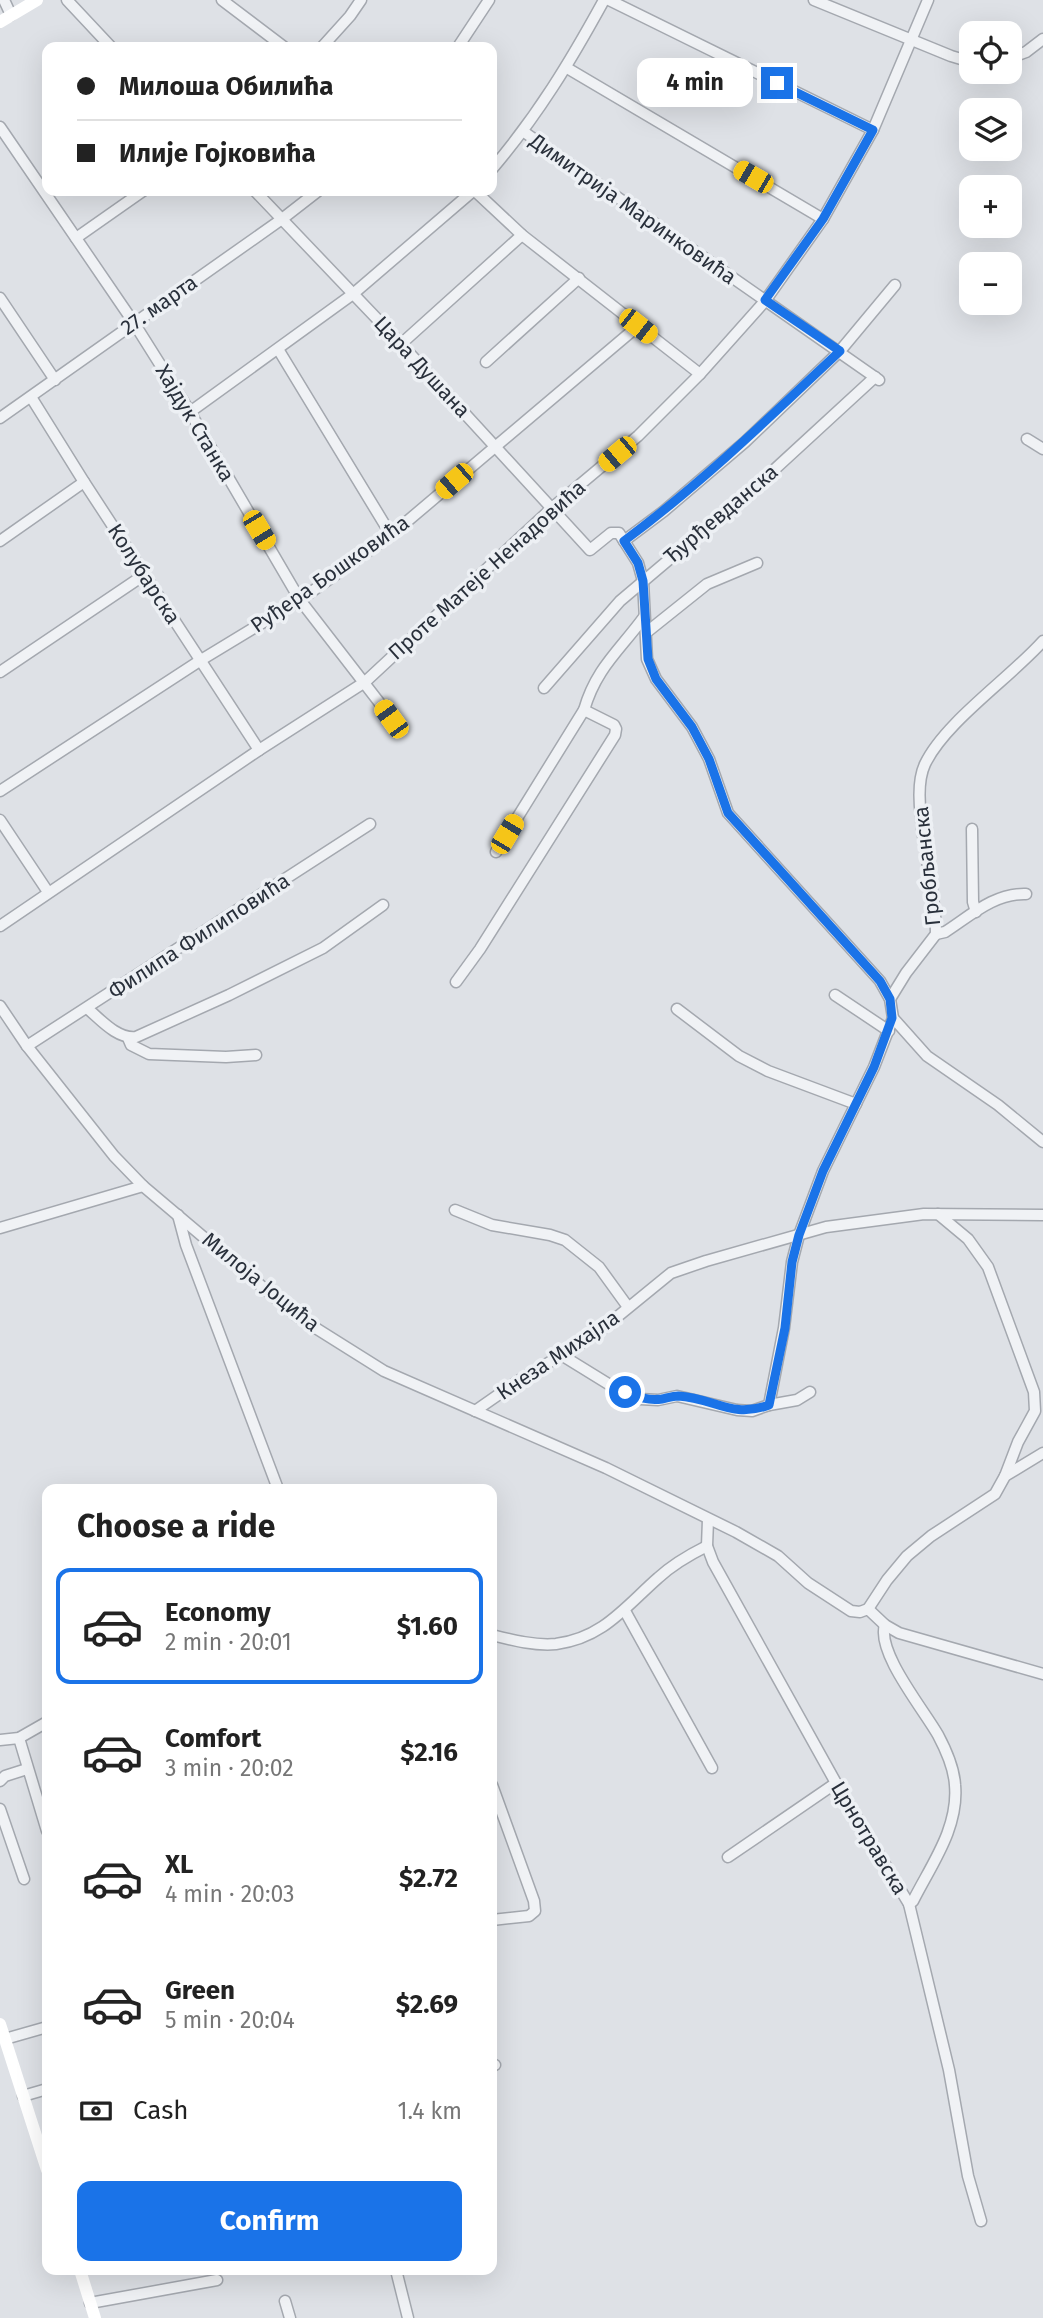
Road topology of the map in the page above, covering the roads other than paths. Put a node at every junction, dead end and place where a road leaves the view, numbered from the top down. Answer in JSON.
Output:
{"nodes":[{"id":1,"x":4,"y":0,"type":"edge"},
{"id":2,"x":37,"y":0,"type":"edge"},
{"id":3,"x":67,"y":0,"type":"edge"},
{"id":4,"x":222,"y":0,"type":"edge"},
{"id":5,"x":360,"y":0,"type":"edge"},
{"id":6,"x":489,"y":0,"type":"edge"},
{"id":7,"x":607,"y":0,"type":"edge"},
{"id":8,"x":814,"y":0,"type":"edge"},
{"id":9,"x":928,"y":0,"type":"edge"},
{"id":10,"x":6,"y":18,"type":"edge"},
{"id":11,"x":1043,"y":39,"type":"edge"},
{"id":12,"x":912,"y":41,"type":"junction"},
{"id":13,"x":106,"y":42,"type":"edge"},
{"id":14,"x":277,"y":42,"type":"edge"},
{"id":15,"x":327,"y":42,"type":"edge"},
{"id":16,"x":461,"y":42,"type":"edge"},
{"id":17,"x":1022,"y":54,"type":"edge"},
{"id":18,"x":959,"y":58,"type":"edge"},
{"id":19,"x":567,"y":68,"type":"junction"},
{"id":20,"x":0,"y":127,"type":"edge"},
{"id":21,"x":873,"y":130,"type":"junction"},
{"id":22,"x":524,"y":132,"type":"junction"},
{"id":23,"x":497,"y":163,"type":"edge"},
{"id":24,"x":42,"y":188,"type":"edge"},
{"id":25,"x":47,"y":196,"type":"edge"},
{"id":26,"x":136,"y":196,"type":"edge"},
{"id":27,"x":260,"y":196,"type":"edge"},
{"id":28,"x":312,"y":196,"type":"edge"},
{"id":29,"x":468,"y":196,"type":"edge"},
{"id":30,"x":479,"y":196,"type":"edge"},
{"id":31,"x":282,"y":219,"type":"junction"},
{"id":32,"x":823,"y":219,"type":"junction"},
{"id":33,"x":522,"y":235,"type":"junction"},
{"id":34,"x":76,"y":238,"type":"junction"},
{"id":35,"x":579,"y":278,"type":"junction"},
{"id":36,"x":895,"y":285,"type":"dead end"},
{"id":37,"x":352,"y":294,"type":"junction"},
{"id":38,"x":0,"y":298,"type":"edge"},
{"id":39,"x":765,"y":300,"type":"junction"},
{"id":40,"x":134,"y":323,"type":"junction"},
{"id":41,"x":638,"y":326,"type":"junction"},
{"id":42,"x":401,"y":344,"type":"junction"},
{"id":43,"x":278,"y":349,"type":"junction"},
{"id":44,"x":840,"y":351,"type":"junction"},
{"id":45,"x":486,"y":362,"type":"dead end"},
{"id":46,"x":700,"y":374,"type":"junction"},
{"id":47,"x":878,"y":379,"type":"joint"},
{"id":48,"x":55,"y":380,"type":"junction"},
{"id":49,"x":31,"y":397,"type":"junction"},
{"id":50,"x":190,"y":412,"type":"junction"},
{"id":51,"x":0,"y":418,"type":"edge"},
{"id":52,"x":1027,"y":439,"type":"dead end"},
{"id":53,"x":496,"y":446,"type":"junction"},
{"id":54,"x":1043,"y":449,"type":"edge"},
{"id":55,"x":84,"y":482,"type":"junction"},
{"id":56,"x":552,"y":508,"type":"junction"},
{"id":57,"x":391,"y":534,"type":"junction"},
{"id":58,"x":0,"y":541,"type":"edge"},
{"id":59,"x":624,"y":541,"type":"junction"},
{"id":60,"x":757,"y":563,"type":"dead end"},
{"id":61,"x":144,"y":575,"type":"junction"},
{"id":62,"x":643,"y":581,"type":"junction"},
{"id":63,"x":300,"y":600,"type":"junction"},
{"id":64,"x":644,"y":617,"type":"junction"},
{"id":65,"x":647,"y":632,"type":"junction"},
{"id":66,"x":1043,"y":641,"type":"edge"},
{"id":67,"x":201,"y":660,"type":"junction"},
{"id":68,"x":0,"y":672,"type":"edge"},
{"id":69,"x":365,"y":682,"type":"junction"},
{"id":70,"x":544,"y":688,"type":"dead end"},
{"id":71,"x":584,"y":710,"type":"junction"},
{"id":72,"x":391,"y":719,"type":"dead end"},
{"id":73,"x":259,"y":750,"type":"junction"},
{"id":74,"x":0,"y":791,"type":"edge"},
{"id":75,"x":0,"y":820,"type":"edge"},
{"id":76,"x":369,"y":824,"type":"dead end"},
{"id":77,"x":972,"y":830,"type":"dead end"},
{"id":78,"x":496,"y":852,"type":"dead end"},
{"id":79,"x":48,"y":892,"type":"junction"},
{"id":80,"x":1026,"y":894,"type":"dead end"},
{"id":81,"x":383,"y":905,"type":"dead end"},
{"id":82,"x":976,"y":912,"type":"junction"},
{"id":83,"x":0,"y":926,"type":"edge"},
{"id":84,"x":936,"y":934,"type":"junction"},
{"id":85,"x":456,"y":982,"type":"dead end"},
{"id":86,"x":835,"y":995,"type":"dead end"},
{"id":87,"x":890,"y":999,"type":"junction"},
{"id":88,"x":0,"y":1006,"type":"edge"},
{"id":89,"x":88,"y":1009,"type":"junction"},
{"id":90,"x":677,"y":1009,"type":"dead end"},
{"id":91,"x":892,"y":1018,"type":"junction"},
{"id":92,"x":889,"y":1031,"type":"junction"},
{"id":93,"x":128,"y":1038,"type":"junction"},
{"id":94,"x":27,"y":1046,"type":"junction"},
{"id":95,"x":256,"y":1055,"type":"dead end"},
{"id":96,"x":856,"y":1104,"type":"junction"},
{"id":97,"x":1043,"y":1142,"type":"edge"},
{"id":98,"x":143,"y":1186,"type":"junction"},
{"id":99,"x":456,"y":1210,"type":"dead end"},
{"id":100,"x":178,"y":1214,"type":"junction"},
{"id":101,"x":938,"y":1214,"type":"junction"},
{"id":102,"x":1043,"y":1215,"type":"edge"},
{"id":103,"x":0,"y":1228,"type":"edge"},
{"id":104,"x":799,"y":1235,"type":"junction"},
{"id":105,"x":628,"y":1307,"type":"junction"},
{"id":106,"x":563,"y":1356,"type":"junction"},
{"id":107,"x":810,"y":1392,"type":"dead end"},
{"id":108,"x":769,"y":1405,"type":"junction"},
{"id":109,"x":475,"y":1411,"type":"junction"},
{"id":110,"x":1043,"y":1453,"type":"edge"},
{"id":111,"x":1005,"y":1476,"type":"junction"},
{"id":112,"x":276,"y":1484,"type":"edge"},
{"id":113,"x":708,"y":1520,"type":"junction"},
{"id":114,"x":707,"y":1546,"type":"junction"},
{"id":115,"x":868,"y":1609,"type":"junction"},
{"id":116,"x":625,"y":1611,"type":"junction"},
{"id":117,"x":885,"y":1625,"type":"junction"},
{"id":118,"x":497,"y":1636,"type":"edge"},
{"id":119,"x":1043,"y":1674,"type":"edge"},
{"id":120,"x":42,"y":1725,"type":"edge"},
{"id":121,"x":19,"y":1738,"type":"junction"},
{"id":122,"x":0,"y":1740,"type":"edge"},
{"id":123,"x":712,"y":1768,"type":"dead end"},
{"id":124,"x":27,"y":1769,"type":"junction"},
{"id":125,"x":0,"y":1781,"type":"edge"},
{"id":126,"x":836,"y":1783,"type":"junction"},
{"id":127,"x":497,"y":1798,"type":"edge"},
{"id":128,"x":0,"y":1809,"type":"edge"},
{"id":129,"x":42,"y":1815,"type":"edge"},
{"id":130,"x":728,"y":1857,"type":"dead end"},
{"id":131,"x":24,"y":1879,"type":"dead end"},
{"id":132,"x":909,"y":1904,"type":"junction"},
{"id":133,"x":497,"y":1919,"type":"edge"},
{"id":134,"x":0,"y":2024,"type":"edge"},
{"id":135,"x":42,"y":2028,"type":"edge"},
{"id":136,"x":5,"y":2039,"type":"junction"},
{"id":137,"x":42,"y":2090,"type":"edge"},
{"id":138,"x":23,"y":2095,"type":"junction"},
{"id":139,"x":42,"y":2154,"type":"edge"},
{"id":140,"x":981,"y":2221,"type":"dead end"},
{"id":141,"x":82,"y":2275,"type":"edge"},
{"id":142,"x":397,"y":2275,"type":"edge"},
{"id":143,"x":217,"y":2280,"type":"dead end"},
{"id":144,"x":285,"y":2301,"type":"dead end"},
{"id":145,"x":90,"y":2303,"type":"junction"},
{"id":146,"x":95,"y":2318,"type":"edge"},
{"id":147,"x":290,"y":2318,"type":"edge"},
{"id":148,"x":408,"y":2318,"type":"edge"}],
"edges":[{"from":1,"to":10,"type":"street"},
{"from":2,"to":10,"type":"main road"},
{"from":3,"to":13,"type":"street"},
{"from":4,"to":14,"type":"street"},
{"from":5,"to":15,"type":"street"},
{"from":6,"to":16,"type":"street"},
{"from":7,"to":19,"type":"street"},
{"from":7,"to":21,"type":"street"},
{"from":8,"to":12,"type":"street"},
{"from":9,"to":12,"type":"street","name":"Проте Матеје Ненадовића"},
{"from":11,"to":17,"type":"street"},
{"from":12,"to":18,"type":"street"},
{"from":12,"to":21,"type":"street","name":"Проте Матеје Ненадовића"},
{"from":19,"to":22,"type":"street"},
{"from":19,"to":32,"type":"street"},
{"from":20,"to":24,"type":"street","name":"Хајдук Станка"},
{"from":21,"to":32,"type":"street","name":"Проте Матеје Ненадовића"},
{"from":22,"to":23,"type":"street"},
{"from":22,"to":39,"type":"street","name":"Димитрија Маринковића"},
{"from":25,"to":34,"type":"street","name":"Хајдук Станка"},
{"from":26,"to":34,"type":"street"},
{"from":27,"to":31,"type":"street","name":"Цара Душана"},
{"from":28,"to":31,"type":"street","name":"27. марта"},
{"from":29,"to":37,"type":"street"},
{"from":30,"to":33,"type":"street"},
{"from":31,"to":37,"type":"street","name":"Цара Душана"},
{"from":31,"to":40,"type":"street","name":"27. марта"},
{"from":32,"to":39,"type":"street","name":"Проте Матеје Ненадовића"},
{"from":33,"to":35,"type":"street"},
{"from":33,"to":42,"type":"street"},
{"from":34,"to":40,"type":"street","name":"Хајдук Станка"},
{"from":35,"to":41,"type":"street"},
{"from":35,"to":45,"type":"street"},
{"from":36,"to":44,"type":"street"},
{"from":37,"to":42,"type":"street","name":"Цара Душана"},
{"from":37,"to":43,"type":"street"},
{"from":38,"to":48,"type":"street"},
{"from":39,"to":44,"type":"street","name":"Димитрија Маринковића"},
{"from":39,"to":46,"type":"street","name":"Проте Матеје Ненадовића"},
{"from":40,"to":48,"type":"street","name":"27. марта"},
{"from":40,"to":50,"type":"street","name":"Хајдук Станка"},
{"from":41,"to":46,"type":"street"},
{"from":41,"to":53,"type":"street","name":"Руђера Бошковића"},
{"from":42,"to":53,"type":"street","name":"Цара Душана"},
{"from":43,"to":50,"type":"street"},
{"from":43,"to":57,"type":"street"},
{"from":44,"to":47,"type":"street","name":"Димитрија Маринковића"},
{"from":44,"to":59,"type":"street"},
{"from":46,"to":56,"type":"street","name":"Проте Матеје Ненадовића"},
{"from":47,"to":62,"type":"street","name":"Ђурђевданска"},
{"from":48,"to":49,"type":"street","name":"27. марта"},
{"from":49,"to":51,"type":"street","name":"27. марта"},
{"from":49,"to":55,"type":"street","name":"Колубарска"},
{"from":50,"to":63,"type":"street","name":"Хајдук Станка"},
{"from":52,"to":54,"type":"street"},
{"from":53,"to":56,"type":"street","name":"Цара Душана"},
{"from":53,"to":57,"type":"street","name":"Руђера Бошковића"},
{"from":55,"to":58,"type":"street"},
{"from":55,"to":61,"type":"street","name":"Колубарска"},
{"from":56,"to":59,"type":"street","name":"Цара Душана"},
{"from":56,"to":69,"type":"street","name":"Проте Матеје Ненадовића"},
{"from":57,"to":63,"type":"street","name":"Руђера Бошковића"},
{"from":59,"to":62,"type":"street"},
{"from":60,"to":65,"type":"street"},
{"from":61,"to":67,"type":"street","name":"Колубарска"},
{"from":61,"to":68,"type":"street"},
{"from":62,"to":64,"type":"street"},
{"from":62,"to":70,"type":"street","name":"Ђурђевданска"},
{"from":63,"to":67,"type":"street","name":"Руђера Бошковића"},
{"from":63,"to":69,"type":"street","name":"Хајдук Станка"},
{"from":64,"to":65,"type":"street"},
{"from":64,"to":71,"type":"street"},
{"from":65,"to":87,"type":"street"},
{"from":66,"to":84,"type":"street","name":"Гробљанска"},
{"from":67,"to":73,"type":"street","name":"Колубарска"},
{"from":67,"to":74,"type":"street","name":"Руђера Бошковића"},
{"from":69,"to":72,"type":"street","name":"Хајдук Станка"},
{"from":69,"to":73,"type":"street","name":"Проте Матеје Ненадовића"},
{"from":71,"to":78,"type":"street"},
{"from":71,"to":85,"type":"street"},
{"from":73,"to":79,"type":"street","name":"Проте Матеје Ненадовића"},
{"from":75,"to":79,"type":"street"},
{"from":76,"to":89,"type":"street","name":"Филипа Филиповића"},
{"from":77,"to":82,"type":"street"},
{"from":79,"to":83,"type":"street","name":"Проте Матеје Ненадовића"},
{"from":80,"to":82,"type":"street"},
{"from":81,"to":93,"type":"street"},
{"from":82,"to":84,"type":"street"},
{"from":84,"to":87,"type":"street","name":"Гробљанска"},
{"from":86,"to":92,"type":"street"},
{"from":87,"to":91,"type":"street"},
{"from":88,"to":94,"type":"street","name":"Милоја Јоцића"},
{"from":89,"to":93,"type":"street"},
{"from":89,"to":94,"type":"street","name":"Филипа Филиповића"},
{"from":90,"to":96,"type":"street"},
{"from":91,"to":92,"type":"street"},
{"from":91,"to":97,"type":"street"},
{"from":92,"to":96,"type":"street"},
{"from":93,"to":95,"type":"street"},
{"from":94,"to":98,"type":"street","name":"Милоја Јоцића"},
{"from":96,"to":104,"type":"street"},
{"from":98,"to":100,"type":"street","name":"Милоја Јоцића"},
{"from":98,"to":103,"type":"street"},
{"from":99,"to":105,"type":"street"},
{"from":100,"to":109,"type":"street","name":"Милоја Јоцића"},
{"from":100,"to":112,"type":"street"},
{"from":101,"to":102,"type":"street","name":"Кнеза Михајла"},
{"from":101,"to":104,"type":"street","name":"Кнеза Михајла"},
{"from":101,"to":111,"type":"street"},
{"from":104,"to":105,"type":"street","name":"Кнеза Михајла"},
{"from":104,"to":108,"type":"street"},
{"from":105,"to":106,"type":"street","name":"Кнеза Михајла"},
{"from":106,"to":108,"type":"street"},
{"from":106,"to":109,"type":"street","name":"Кнеза Михајла"},
{"from":107,"to":108,"type":"street"},
{"from":109,"to":113,"type":"street","name":"Милоја Јоцића"},
{"from":110,"to":111,"type":"street"},
{"from":111,"to":115,"type":"street"},
{"from":113,"to":114,"type":"street","name":"Црнотравска"},
{"from":113,"to":115,"type":"street","name":"Милоја Јоцића"},
{"from":114,"to":116,"type":"street"},
{"from":114,"to":126,"type":"street","name":"Црнотравска"},
{"from":115,"to":117,"type":"street"},
{"from":116,"to":118,"type":"street"},
{"from":116,"to":123,"type":"street"},
{"from":117,"to":119,"type":"street"},
{"from":117,"to":132,"type":"street"},
{"from":120,"to":121,"type":"street"},
{"from":121,"to":122,"type":"street"},
{"from":121,"to":124,"type":"street"},
{"from":124,"to":125,"type":"street"},
{"from":124,"to":129,"type":"street"},
{"from":126,"to":130,"type":"street"},
{"from":126,"to":132,"type":"street","name":"Црнотравска"},
{"from":127,"to":133,"type":"street"},
{"from":128,"to":131,"type":"street"},
{"from":132,"to":140,"type":"street","name":"Црнотравска"},
{"from":134,"to":136,"type":"main road"},
{"from":135,"to":136,"type":"street"},
{"from":136,"to":138,"type":"main road"},
{"from":137,"to":138,"type":"street"},
{"from":138,"to":139,"type":"main road"},
{"from":141,"to":145,"type":"main road"},
{"from":142,"to":148,"type":"street"},
{"from":143,"to":145,"type":"street"},
{"from":144,"to":147,"type":"street"},
{"from":145,"to":146,"type":"main road"}]}
